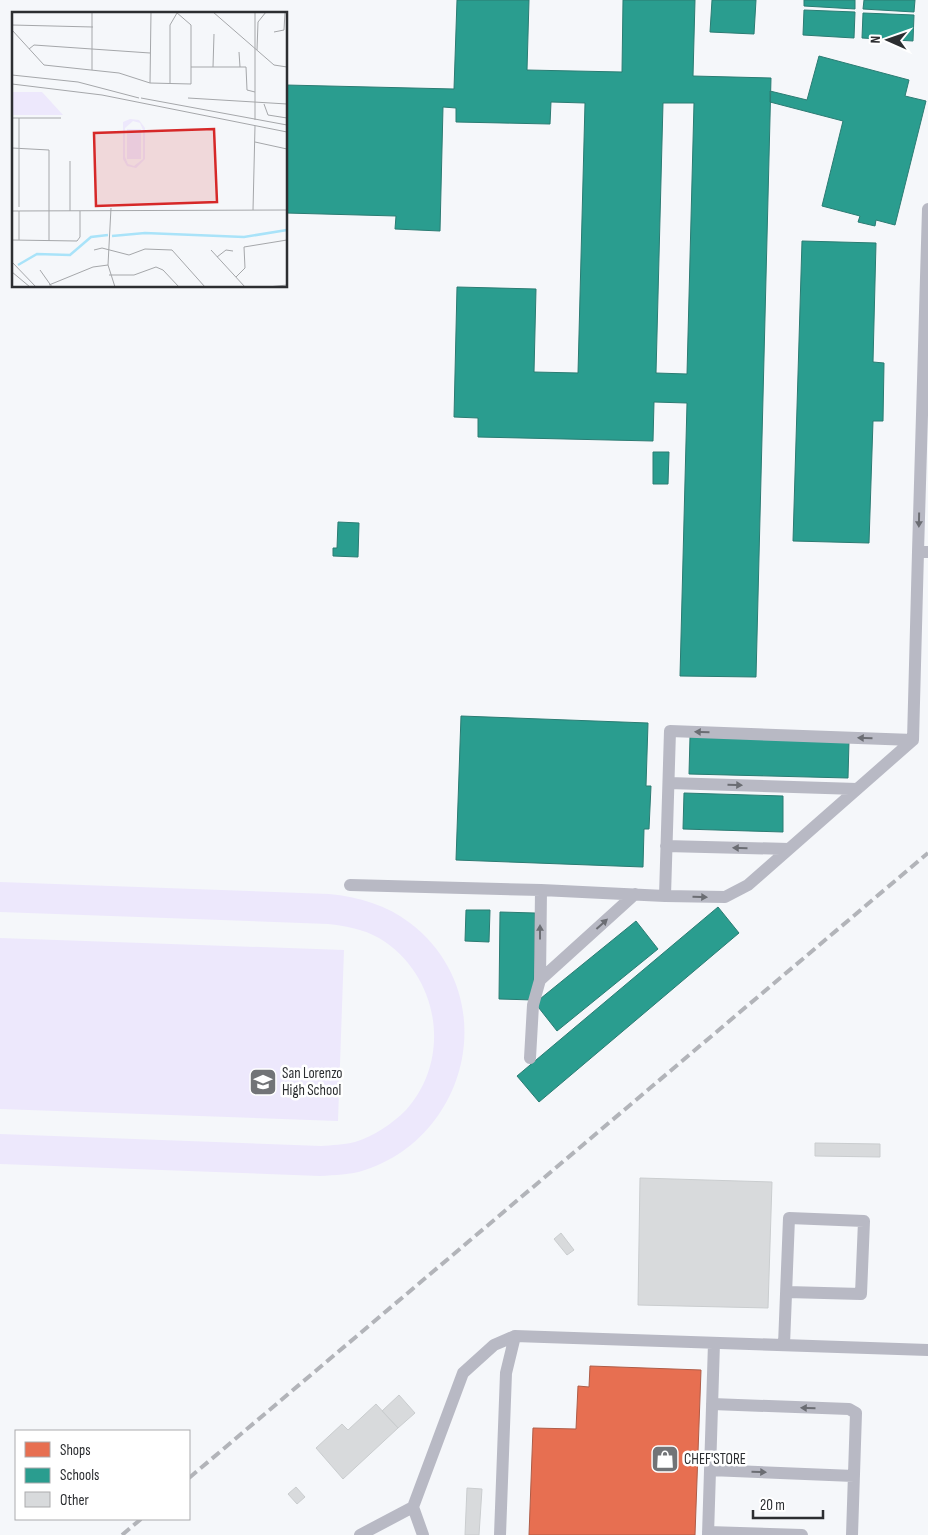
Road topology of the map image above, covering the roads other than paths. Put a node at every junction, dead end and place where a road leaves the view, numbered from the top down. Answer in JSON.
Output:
{"nodes":[{"id":1,"x":928,"y":209,"type":"edge"},
{"id":2,"x":923,"y":552,"type":"edge"},
{"id":3,"x":914,"y":740,"type":"junction"},
{"id":4,"x":669,"y":783,"type":"junction"},
{"id":5,"x":857,"y":789,"type":"junction"},
{"id":6,"x":666,"y":846,"type":"junction"},
{"id":7,"x":789,"y":849,"type":"junction"},
{"id":8,"x":350,"y":884,"type":"dead end"},
{"id":9,"x":541,"y":890,"type":"junction"},
{"id":10,"x":636,"y":894,"type":"junction"},
{"id":11,"x":665,"y":896,"type":"junction"},
{"id":12,"x":540,"y":980,"type":"junction"},
{"id":13,"x":530,"y":1058,"type":"dead end"},
{"id":14,"x":787,"y":1292,"type":"junction"},
{"id":15,"x":515,"y":1336,"type":"junction"},
{"id":16,"x":714,"y":1343,"type":"junction"},
{"id":17,"x":784,"y":1345,"type":"junction"},
{"id":18,"x":928,"y":1350,"type":"edge"},
{"id":19,"x":712,"y":1404,"type":"junction"},
{"id":20,"x":710,"y":1470,"type":"junction"},
{"id":21,"x":854,"y":1476,"type":"junction"},
{"id":22,"x":413,"y":1507,"type":"junction"},
{"id":23,"x":708,"y":1534,"type":"edge"},
{"id":24,"x":360,"y":1535,"type":"edge"},
{"id":25,"x":423,"y":1535,"type":"edge"},
{"id":26,"x":500,"y":1535,"type":"edge"},
{"id":27,"x":802,"y":1535,"type":"edge"},
{"id":28,"x":852,"y":1535,"type":"edge"}],
"edges":[{"from":1,"to":2,"type":"lane","one_way":true},
{"from":2,"to":3,"type":"lane"},
{"from":3,"to":4,"type":"lane","one_way":true},
{"from":3,"to":5,"type":"lane"},
{"from":4,"to":5,"type":"lane","one_way":true},
{"from":4,"to":6,"type":"lane"},
{"from":5,"to":7,"type":"lane"},
{"from":7,"to":6,"type":"lane","one_way":true},
{"from":6,"to":11,"type":"lane"},
{"from":11,"to":7,"type":"lane","one_way":true},
{"from":8,"to":9,"type":"lane"},
{"from":9,"to":10,"type":"lane"},
{"from":12,"to":9,"type":"lane","one_way":true},
{"from":10,"to":11,"type":"lane"},
{"from":12,"to":10,"type":"lane","one_way":true},
{"from":12,"to":13,"type":"lane"},
{"from":14,"to":14,"type":"lane"},
{"from":14,"to":17,"type":"lane"},
{"from":15,"to":16,"type":"lane"},
{"from":15,"to":22,"type":"lane"},
{"from":15,"to":26,"type":"lane"},
{"from":16,"to":17,"type":"lane"},
{"from":16,"to":19,"type":"lane"},
{"from":17,"to":18,"type":"lane"},
{"from":19,"to":20,"type":"lane"},
{"from":21,"to":19,"type":"lane","one_way":true},
{"from":20,"to":21,"type":"lane","one_way":true},
{"from":20,"to":23,"type":"lane"},
{"from":21,"to":28,"type":"lane"},
{"from":22,"to":24,"type":"lane"},
{"from":22,"to":25,"type":"lane"},
{"from":23,"to":27,"type":"lane"}]}
